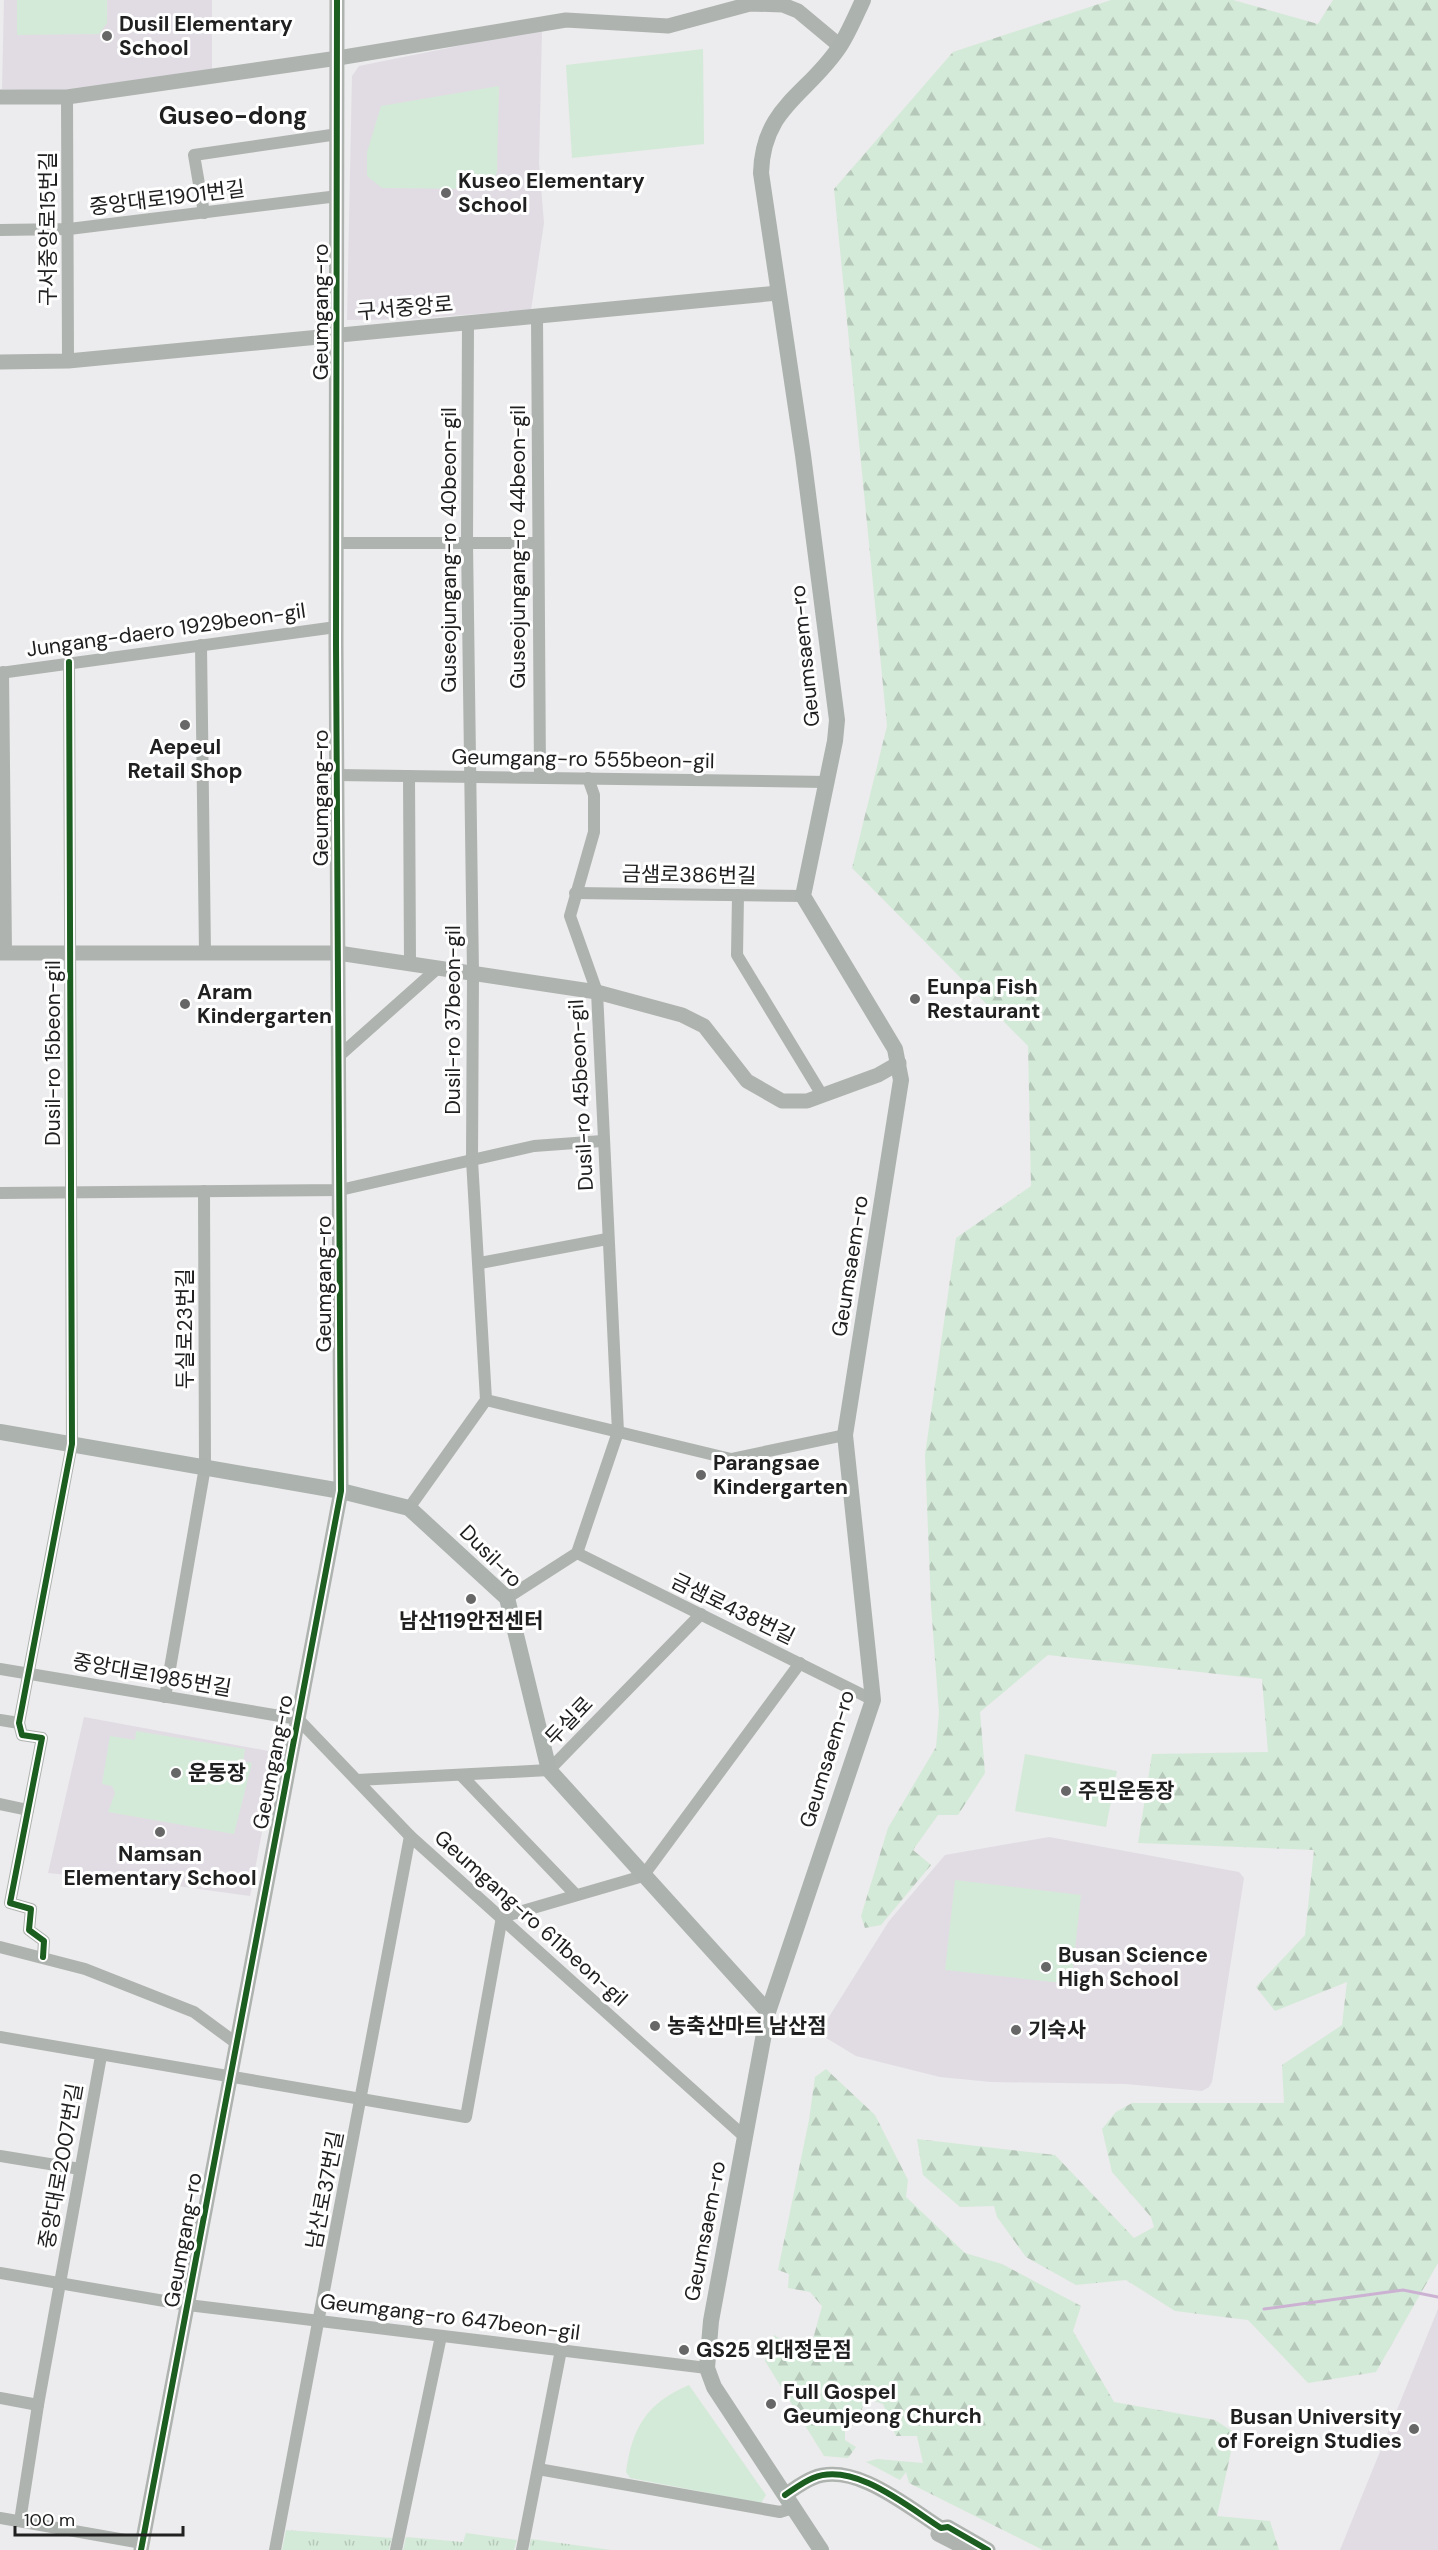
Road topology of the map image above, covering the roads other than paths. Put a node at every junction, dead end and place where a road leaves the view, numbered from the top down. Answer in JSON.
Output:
{"nodes":[{"id":1,"x":337,"y":0,"type":"edge"},
{"id":2,"x":863,"y":0,"type":"edge"},
{"id":3,"x":840,"y":46,"type":"junction"},
{"id":4,"x":338,"y":58,"type":"junction"},
{"id":5,"x":0,"y":97,"type":"edge"},
{"id":6,"x":67,"y":97,"type":"junction"},
{"id":7,"x":338,"y":134,"type":"junction"},
{"id":8,"x":338,"y":196,"type":"junction"},
{"id":9,"x":204,"y":213,"type":"junction"},
{"id":10,"x":69,"y":229,"type":"junction"},
{"id":11,"x":0,"y":230,"type":"edge"},
{"id":12,"x":778,"y":293,"type":"junction"},
{"id":13,"x":537,"y":316,"type":"junction"},
{"id":14,"x":468,"y":323,"type":"junction"},
{"id":15,"x":338,"y":336,"type":"junction"},
{"id":16,"x":68,"y":361,"type":"junction"},
{"id":17,"x":0,"y":362,"type":"edge"},
{"id":18,"x":336,"y":543,"type":"junction"},
{"id":19,"x":467,"y":543,"type":"junction"},
{"id":20,"x":537,"y":543,"type":"junction"},
{"id":21,"x":336,"y":627,"type":"junction"},
{"id":22,"x":201,"y":645,"type":"junction"},
{"id":23,"x":69,"y":662,"type":"junction"},
{"id":24,"x":1,"y":672,"type":"edge"},
{"id":25,"x":337,"y":775,"type":"junction"},
{"id":26,"x":409,"y":776,"type":"junction"},
{"id":27,"x":470,"y":777,"type":"junction"},
{"id":28,"x":540,"y":777,"type":"junction"},
{"id":29,"x":588,"y":778,"type":"junction"},
{"id":30,"x":827,"y":782,"type":"junction"},
{"id":31,"x":575,"y":893,"type":"junction"},
{"id":32,"x":738,"y":895,"type":"junction"},
{"id":33,"x":803,"y":896,"type":"junction"},
{"id":34,"x":3,"y":953,"type":"edge"},
{"id":35,"x":69,"y":953,"type":"junction"},
{"id":36,"x":205,"y":953,"type":"junction"},
{"id":37,"x":338,"y":953,"type":"junction"},
{"id":38,"x":410,"y":964,"type":"junction"},
{"id":39,"x":438,"y":968,"type":"junction"},
{"id":40,"x":473,"y":973,"type":"junction"},
{"id":41,"x":597,"y":992,"type":"junction"},
{"id":42,"x":339,"y":1056,"type":"junction"},
{"id":43,"x":899,"y":1064,"type":"junction"},
{"id":44,"x":822,"y":1095,"type":"junction"},
{"id":45,"x":602,"y":1141,"type":"junction"},
{"id":46,"x":472,"y":1160,"type":"junction"},
{"id":47,"x":340,"y":1190,"type":"junction"},
{"id":48,"x":204,"y":1191,"type":"junction"},
{"id":49,"x":70,"y":1192,"type":"junction"},
{"id":50,"x":0,"y":1193,"type":"edge"},
{"id":51,"x":607,"y":1239,"type":"junction"},
{"id":52,"x":480,"y":1263,"type":"junction"},
{"id":53,"x":486,"y":1400,"type":"junction"},
{"id":54,"x":0,"y":1432,"type":"edge"},
{"id":55,"x":618,"y":1432,"type":"junction"},
{"id":56,"x":845,"y":1435,"type":"junction"},
{"id":57,"x":72,"y":1444,"type":"junction"},
{"id":58,"x":205,"y":1467,"type":"junction"},
{"id":59,"x":341,"y":1491,"type":"junction"},
{"id":60,"x":409,"y":1508,"type":"junction"},
{"id":61,"x":577,"y":1553,"type":"junction"},
{"id":62,"x":507,"y":1599,"type":"junction"},
{"id":63,"x":701,"y":1614,"type":"junction"},
{"id":64,"x":800,"y":1663,"type":"junction"},
{"id":65,"x":0,"y":1669,"type":"edge"},
{"id":66,"x":27,"y":1673,"type":"junction"},
{"id":67,"x":165,"y":1697,"type":"junction"},
{"id":68,"x":873,"y":1700,"type":"junction"},
{"id":69,"x":298,"y":1719,"type":"junction"},
{"id":70,"x":0,"y":1720,"type":"edge"},
{"id":71,"x":20,"y":1723,"type":"junction"},
{"id":72,"x":549,"y":1770,"type":"junction"},
{"id":73,"x":461,"y":1775,"type":"junction"},
{"id":74,"x":357,"y":1780,"type":"junction"},
{"id":75,"x":0,"y":1804,"type":"edge"},
{"id":76,"x":28,"y":1810,"type":"junction"},
{"id":77,"x":410,"y":1836,"type":"junction"},
{"id":78,"x":644,"y":1876,"type":"junction"},
{"id":79,"x":576,"y":1896,"type":"junction"},
{"id":80,"x":502,"y":1917,"type":"junction"},
{"id":81,"x":0,"y":1947,"type":"edge"},
{"id":82,"x":43,"y":1957,"type":"junction"},
{"id":83,"x":768,"y":2012,"type":"junction"},
{"id":84,"x":0,"y":2037,"type":"edge"},
{"id":85,"x":236,"y":2043,"type":"junction"},
{"id":86,"x":101,"y":2056,"type":"junction"},
{"id":87,"x":230,"y":2076,"type":"junction"},
{"id":88,"x":362,"y":2099,"type":"junction"},
{"id":89,"x":746,"y":2138,"type":"junction"},
{"id":90,"x":0,"y":2156,"type":"edge"},
{"id":91,"x":80,"y":2169,"type":"junction"},
{"id":92,"x":0,"y":2273,"type":"edge"},
{"id":93,"x":60,"y":2283,"type":"junction"},
{"id":94,"x":188,"y":2305,"type":"junction"},
{"id":95,"x":319,"y":2321,"type":"junction"},
{"id":96,"x":441,"y":2336,"type":"junction"},
{"id":97,"x":561,"y":2350,"type":"junction"},
{"id":98,"x":707,"y":2368,"type":"junction"},
{"id":99,"x":0,"y":2398,"type":"edge"},
{"id":100,"x":38,"y":2405,"type":"junction"},
{"id":101,"x":538,"y":2469,"type":"junction"},
{"id":102,"x":789,"y":2501,"type":"junction"},
{"id":103,"x":0,"y":2518,"type":"edge"},
{"id":104,"x":20,"y":2521,"type":"junction"},
{"id":105,"x":951,"y":2540,"type":"edge"},
{"id":106,"x":141,"y":2546,"type":"edge"},
{"id":107,"x":275,"y":2550,"type":"edge"},
{"id":108,"x":396,"y":2550,"type":"edge"},
{"id":109,"x":522,"y":2550,"type":"edge"},
{"id":110,"x":821,"y":2550,"type":"edge"},
{"id":111,"x":969,"y":2550,"type":"edge"},
{"id":112,"x":988,"y":2550,"type":"edge"}],
"edges":[{"from":1,"to":4,"type":"street","name":"Geumgang-ro"},
{"from":2,"to":3,"type":"main road","name":"Geumsaem-ro"},
{"from":3,"to":4,"type":"street"},
{"from":3,"to":12,"type":"main road","name":"Geumsaem-ro"},
{"from":4,"to":6,"type":"street"},
{"from":4,"to":7,"type":"street","name":"Geumgang-ro"},
{"from":5,"to":6,"type":"street"},
{"from":6,"to":10,"type":"street","name":"구서중앙로15번길"},
{"from":7,"to":8,"type":"street","name":"Geumgang-ro"},
{"from":7,"to":9,"type":"street"},
{"from":8,"to":9,"type":"street","name":"중앙대로1901번길"},
{"from":8,"to":15,"type":"street","name":"Geumgang-ro"},
{"from":9,"to":10,"type":"street","name":"중앙대로1901번길"},
{"from":10,"to":11,"type":"street","name":"중앙대로1901번길"},
{"from":10,"to":16,"type":"street","name":"구서중앙로15번길"},
{"from":12,"to":13,"type":"street","name":"구서중앙로"},
{"from":12,"to":30,"type":"main road","name":"Geumsaem-ro"},
{"from":13,"to":14,"type":"street","name":"구서중앙로"},
{"from":13,"to":20,"type":"street","name":"Guseojungang-ro 44beon-gil"},
{"from":14,"to":15,"type":"street","name":"구서중앙로"},
{"from":14,"to":19,"type":"street","name":"Guseojungang-ro 40beon-gil"},
{"from":15,"to":16,"type":"street","name":"구서중앙로"},
{"from":15,"to":18,"type":"street","name":"Geumgang-ro"},
{"from":16,"to":17,"type":"street","name":"구서중앙로"},
{"from":18,"to":19,"type":"street"},
{"from":18,"to":21,"type":"street","name":"Geumgang-ro"},
{"from":19,"to":20,"type":"street"},
{"from":19,"to":27,"type":"street","name":"Guseojungang-ro 40beon-gil"},
{"from":20,"to":28,"type":"street","name":"Guseojungang-ro 44beon-gil"},
{"from":21,"to":22,"type":"street","name":"Jungang-daero 1929beon-gil"},
{"from":21,"to":25,"type":"street","name":"Geumgang-ro"},
{"from":22,"to":23,"type":"street","name":"Jungang-daero 1929beon-gil"},
{"from":22,"to":36,"type":"street"},
{"from":23,"to":24,"type":"street","name":"Jungang-daero 1929beon-gil"},
{"from":23,"to":35,"type":"street","name":"Dusil-ro 15beon-gil"},
{"from":24,"to":34,"type":"street"},
{"from":25,"to":26,"type":"street","name":"Geumgang-ro 555beon-gil"},
{"from":25,"to":37,"type":"street","name":"Geumgang-ro"},
{"from":26,"to":27,"type":"street","name":"Geumgang-ro 555beon-gil"},
{"from":26,"to":38,"type":"street"},
{"from":27,"to":28,"type":"street","name":"Geumgang-ro 555beon-gil"},
{"from":27,"to":40,"type":"street","name":"Dusil-ro 37beon-gil"},
{"from":28,"to":29,"type":"street","name":"Geumgang-ro 555beon-gil"},
{"from":29,"to":30,"type":"street","name":"Geumgang-ro 555beon-gil"},
{"from":29,"to":31,"type":"street","name":"Dusil-ro 45beon-gil"},
{"from":30,"to":33,"type":"main road","name":"Geumsaem-ro"},
{"from":31,"to":32,"type":"street","name":"금샘로386번길"},
{"from":31,"to":41,"type":"street","name":"Dusil-ro 45beon-gil"},
{"from":32,"to":33,"type":"street","name":"금샘로386번길"},
{"from":32,"to":44,"type":"street"},
{"from":33,"to":43,"type":"main road","name":"Geumsaem-ro"},
{"from":34,"to":35,"type":"street"},
{"from":35,"to":36,"type":"street"},
{"from":35,"to":49,"type":"street","name":"Dusil-ro 15beon-gil"},
{"from":36,"to":37,"type":"street"},
{"from":37,"to":38,"type":"street"},
{"from":37,"to":42,"type":"street","name":"Geumgang-ro"},
{"from":38,"to":39,"type":"street"},
{"from":39,"to":40,"type":"street"},
{"from":39,"to":42,"type":"street"},
{"from":40,"to":41,"type":"street"},
{"from":40,"to":46,"type":"street","name":"Dusil-ro 37beon-gil"},
{"from":41,"to":44,"type":"street"},
{"from":41,"to":45,"type":"street","name":"Dusil-ro 45beon-gil"},
{"from":42,"to":47,"type":"street","name":"Geumgang-ro"},
{"from":43,"to":44,"type":"street"},
{"from":43,"to":56,"type":"main road","name":"Geumsaem-ro"},
{"from":45,"to":46,"type":"street"},
{"from":45,"to":51,"type":"street","name":"Dusil-ro 45beon-gil"},
{"from":46,"to":47,"type":"street"},
{"from":46,"to":52,"type":"street","name":"Dusil-ro 37beon-gil"},
{"from":47,"to":48,"type":"street"},
{"from":47,"to":59,"type":"street","name":"Geumgang-ro"},
{"from":48,"to":49,"type":"street"},
{"from":48,"to":58,"type":"street","name":"두실로23번길"},
{"from":49,"to":50,"type":"street"},
{"from":49,"to":57,"type":"street","name":"Dusil-ro 15beon-gil"},
{"from":51,"to":52,"type":"street"},
{"from":51,"to":55,"type":"street","name":"Dusil-ro 45beon-gil"},
{"from":52,"to":53,"type":"street","name":"Dusil-ro 37beon-gil"},
{"from":53,"to":55,"type":"street"},
{"from":53,"to":60,"type":"street"},
{"from":54,"to":57,"type":"main road","name":"Dusil-ro"},
{"from":55,"to":56,"type":"street"},
{"from":55,"to":61,"type":"street","name":"Dusil-ro 45beon-gil"},
{"from":56,"to":68,"type":"main road","name":"Geumsaem-ro"},
{"from":57,"to":58,"type":"main road","name":"Dusil-ro"},
{"from":57,"to":66,"type":"street","name":"Dusil-ro 15beon-gil"},
{"from":58,"to":59,"type":"main road","name":"Dusil-ro"},
{"from":58,"to":67,"type":"street","name":"두실로23번길"},
{"from":59,"to":60,"type":"main road","name":"Dusil-ro"},
{"from":59,"to":69,"type":"street","name":"Geumgang-ro"},
{"from":60,"to":62,"type":"main road","name":"Dusil-ro"},
{"from":61,"to":62,"type":"street"},
{"from":61,"to":63,"type":"street","name":"금샘로438번길"},
{"from":62,"to":72,"type":"main road","name":"Dusil-ro"},
{"from":63,"to":64,"type":"street","name":"금샘로438번길"},
{"from":63,"to":72,"type":"street","name":"두실로"},
{"from":64,"to":68,"type":"street","name":"금샘로438번길"},
{"from":64,"to":78,"type":"street"},
{"from":65,"to":66,"type":"street","name":"중앙대로1985번길"},
{"from":66,"to":67,"type":"street","name":"중앙대로1985번길"},
{"from":66,"to":71,"type":"street","name":"Dusil-ro 15beon-gil"},
{"from":67,"to":69,"type":"street","name":"중앙대로1985번길"},
{"from":68,"to":83,"type":"main road","name":"Geumsaem-ro"},
{"from":69,"to":74,"type":"street","name":"Geumgang-ro 611beon-gil"},
{"from":69,"to":85,"type":"street","name":"Geumgang-ro"},
{"from":70,"to":71,"type":"street"},
{"from":71,"to":76,"type":"street"},
{"from":72,"to":73,"type":"street","name":"두실로"},
{"from":72,"to":78,"type":"main road","name":"Dusil-ro"},
{"from":73,"to":74,"type":"street","name":"두실로"},
{"from":73,"to":79,"type":"street"},
{"from":74,"to":77,"type":"street","name":"Geumgang-ro 611beon-gil"},
{"from":75,"to":76,"type":"street"},
{"from":76,"to":82,"type":"street"},
{"from":77,"to":80,"type":"street","name":"Geumgang-ro 611beon-gil"},
{"from":77,"to":88,"type":"street","name":"남산로37번길"},
{"from":78,"to":79,"type":"street"},
{"from":78,"to":83,"type":"main road","name":"Dusil-ro"},
{"from":79,"to":80,"type":"street"},
{"from":80,"to":88,"type":"street"},
{"from":80,"to":89,"type":"street","name":"Geumgang-ro 611beon-gil"},
{"from":81,"to":82,"type":"street"},
{"from":82,"to":85,"type":"street"},
{"from":83,"to":89,"type":"main road","name":"Geumsaem-ro"},
{"from":84,"to":86,"type":"street"},
{"from":85,"to":87,"type":"street","name":"Geumgang-ro"},
{"from":86,"to":87,"type":"street"},
{"from":86,"to":91,"type":"street","name":"중앙대로2007번길"},
{"from":87,"to":88,"type":"street"},
{"from":87,"to":94,"type":"street","name":"Geumgang-ro"},
{"from":88,"to":95,"type":"street","name":"남산로37번길"},
{"from":89,"to":98,"type":"main road","name":"Geumsaem-ro"},
{"from":90,"to":91,"type":"street"},
{"from":91,"to":93,"type":"street","name":"중앙대로2007번길"},
{"from":92,"to":93,"type":"street","name":"Geumgang-ro 647beon-gil"},
{"from":93,"to":94,"type":"street","name":"Geumgang-ro 647beon-gil"},
{"from":93,"to":100,"type":"street","name":"중앙대로2007번길"},
{"from":94,"to":95,"type":"street","name":"Geumgang-ro 647beon-gil"},
{"from":94,"to":106,"type":"street","name":"Geumgang-ro"},
{"from":95,"to":96,"type":"street","name":"Geumgang-ro 647beon-gil"},
{"from":95,"to":107,"type":"street","name":"남산로37번길"},
{"from":96,"to":97,"type":"street","name":"Geumgang-ro 647beon-gil"},
{"from":96,"to":108,"type":"street"},
{"from":97,"to":98,"type":"street","name":"Geumgang-ro 647beon-gil"},
{"from":97,"to":101,"type":"street"},
{"from":98,"to":102,"type":"main road","name":"Geumsaem-ro"},
{"from":99,"to":100,"type":"street"},
{"from":100,"to":104,"type":"street","name":"중앙대로2007번길"},
{"from":101,"to":102,"type":"street"},
{"from":101,"to":109,"type":"street"},
{"from":102,"to":105,"type":"street"},
{"from":102,"to":110,"type":"main road","name":"Geumsaem-ro"},
{"from":103,"to":104,"type":"street"},
{"from":104,"to":106,"type":"street"},
{"from":105,"to":111,"type":"street"},
{"from":105,"to":112,"type":"street"}]}
